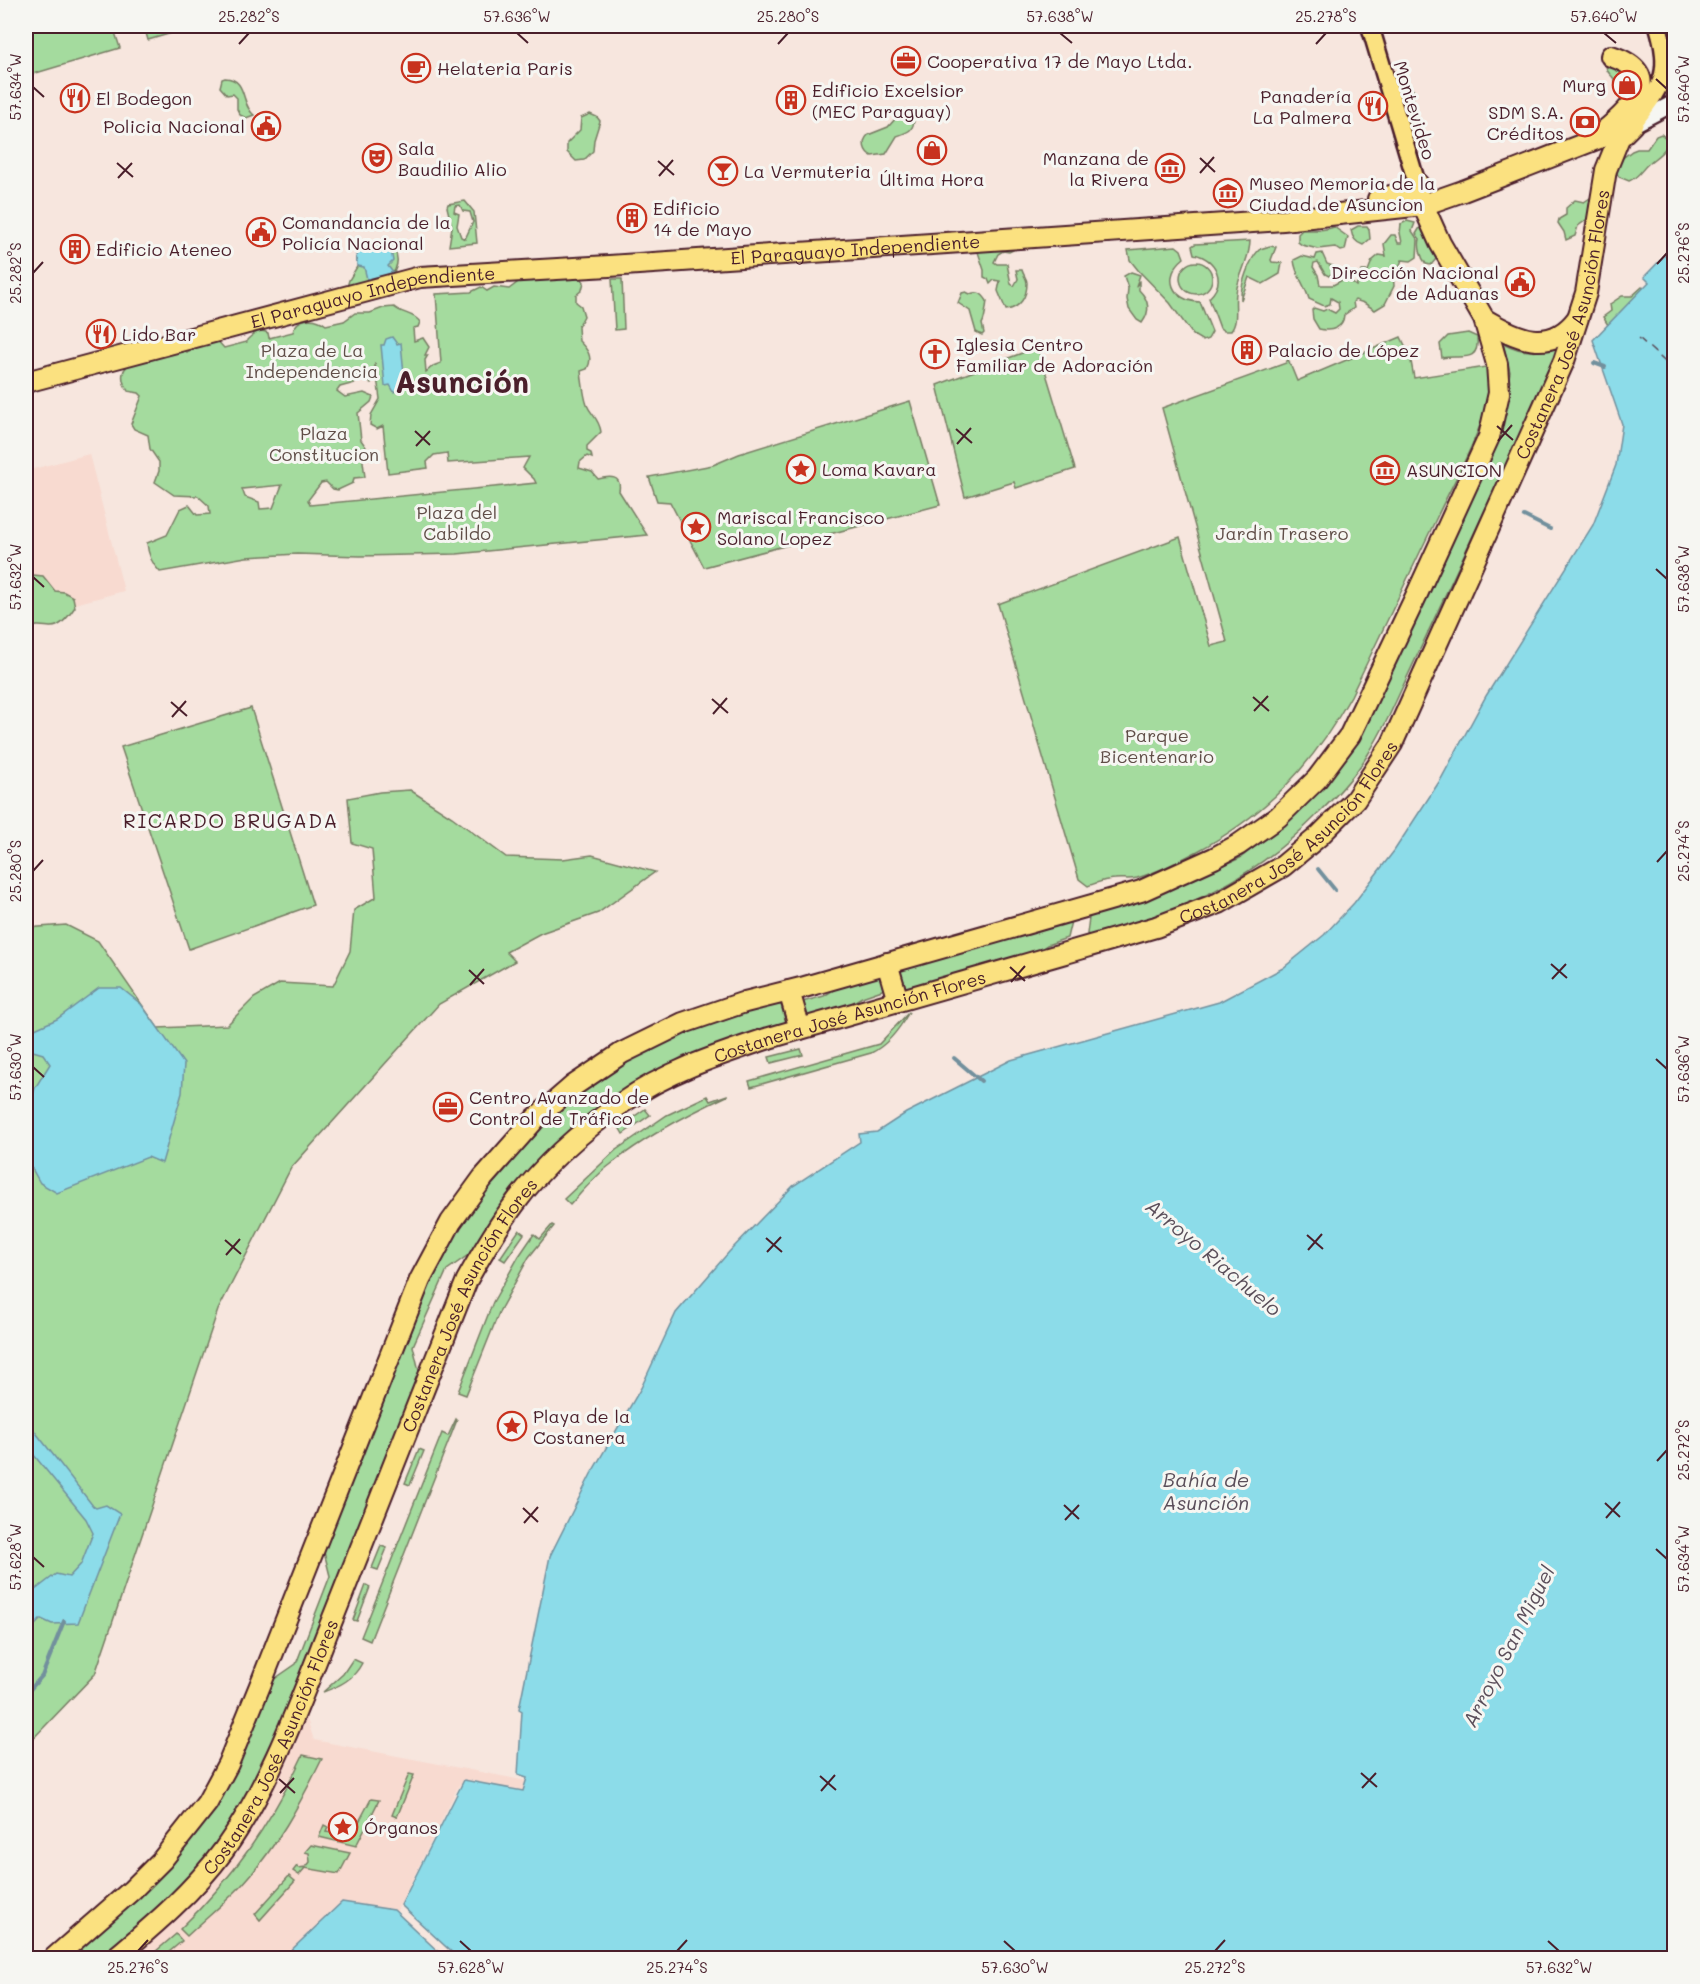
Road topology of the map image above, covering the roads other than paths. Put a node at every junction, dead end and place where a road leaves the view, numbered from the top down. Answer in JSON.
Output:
{"nodes":[{"id":1,"x":1370,"y":26,"type":"edge"},
{"id":2,"x":1658,"y":26,"type":"edge"},
{"id":3,"x":1669,"y":42,"type":"edge"},
{"id":4,"x":1611,"y":56,"type":"dead end"},
{"id":5,"x":1674,"y":103,"type":"edge"},
{"id":6,"x":1632,"y":125,"type":"junction"},
{"id":7,"x":1592,"y":142,"type":"junction"},
{"id":8,"x":1417,"y":183,"type":"junction"},
{"id":9,"x":1423,"y":205,"type":"junction"},
{"id":10,"x":1287,"y":220,"type":"junction"},
{"id":11,"x":1580,"y":315,"type":"junction"},
{"id":12,"x":1484,"y":319,"type":"junction"},
{"id":13,"x":26,"y":382,"type":"edge"},
{"id":14,"x":887,"y":963,"type":"junction"},
{"id":15,"x":789,"y":991,"type":"junction"},
{"id":16,"x":898,"y":1001,"type":"junction"},
{"id":17,"x":800,"y":1029,"type":"junction"},
{"id":18,"x":54,"y":1959,"type":"edge"},
{"id":19,"x":115,"y":1959,"type":"edge"}],
"edges":[{"from":1,"to":8,"type":"main road","name":"Montevideo"},
{"from":2,"to":3,"type":"main road"},
{"from":3,"to":6,"type":"main road"},
{"from":4,"to":7,"type":"highway"},
{"from":5,"to":6,"type":"street"},
{"from":6,"to":7,"type":"highway","name":"El Paraguayo Independiente"},
{"from":6,"to":11,"type":"highway","name":"Costanera José Asunción Flores"},
{"from":7,"to":9,"type":"highway","name":"El Paraguayo Independiente"},
{"from":8,"to":9,"type":"main road","name":"Montevideo"},
{"from":8,"to":10,"type":"highway"},
{"from":9,"to":10,"type":"highway","name":"El Paraguayo Independiente"},
{"from":9,"to":12,"type":"highway","name":"Costanera José Asunción Flores"},
{"from":10,"to":13,"type":"highway","name":"El Paraguayo Independiente"},
{"from":11,"to":12,"type":"highway"},
{"from":11,"to":16,"type":"highway","name":"Costanera José Asunción Flores"},
{"from":12,"to":14,"type":"highway","name":"Costanera José Asunción Flores"},
{"from":14,"to":15,"type":"highway","name":"Costanera José Asunción Flores"},
{"from":14,"to":16,"type":"highway"},
{"from":15,"to":17,"type":"highway"},
{"from":15,"to":18,"type":"highway","name":"Costanera José Asunción Flores"},
{"from":16,"to":17,"type":"highway","name":"Costanera José Asunción Flores"},
{"from":17,"to":19,"type":"highway","name":"Costanera José Asunción Flores"}]}
